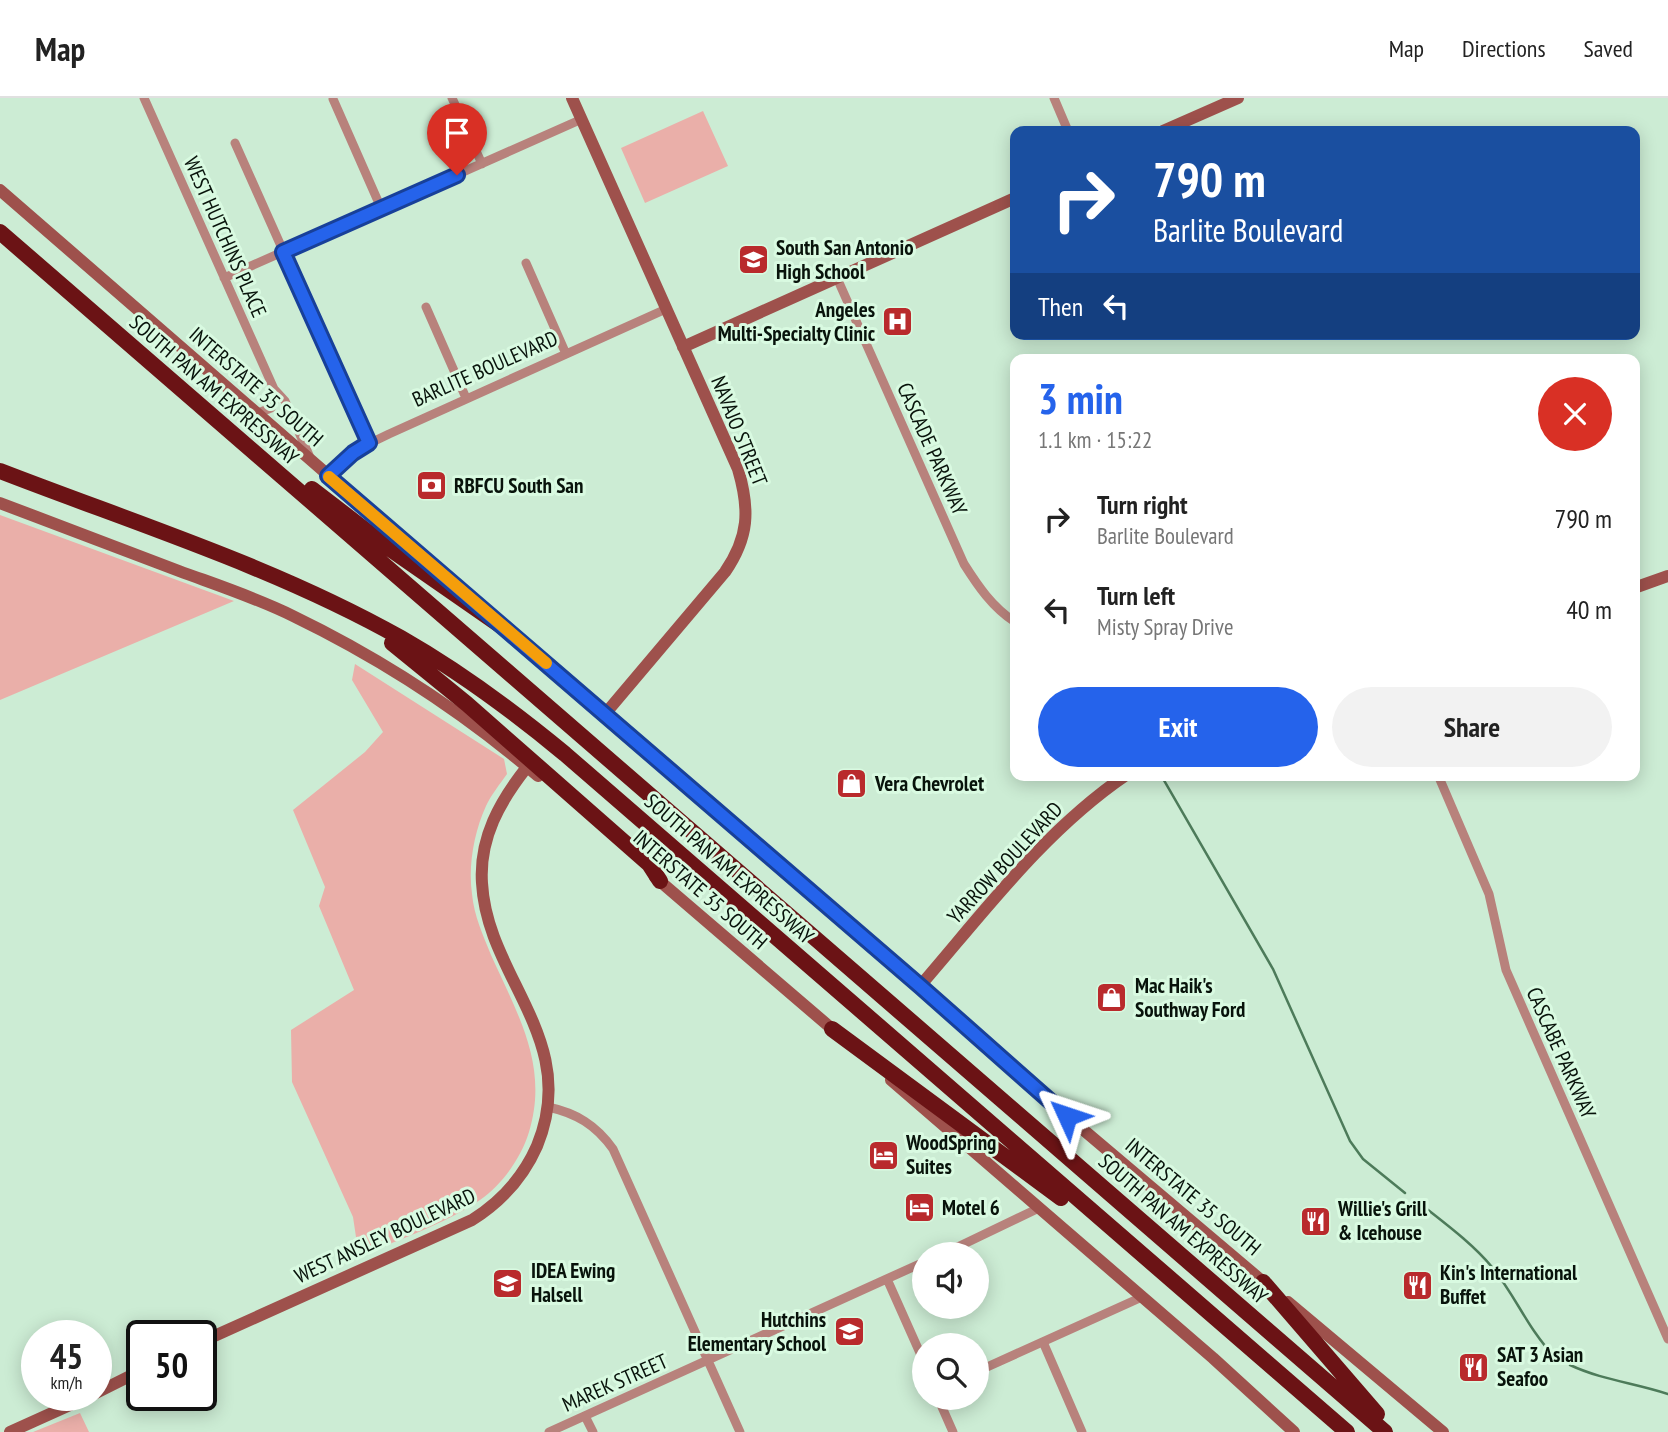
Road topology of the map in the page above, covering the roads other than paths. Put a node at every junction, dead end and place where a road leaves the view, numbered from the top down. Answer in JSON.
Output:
{"nodes":[{"id":1,"x":144,"y":98,"type":"edge"},
{"id":2,"x":452,"y":98,"type":"edge"},
{"id":3,"x":572,"y":98,"type":"edge"},
{"id":4,"x":1054,"y":98,"type":"edge"},
{"id":5,"x":1238,"y":98,"type":"edge"},
{"id":6,"x":333,"y":99,"type":"edge"},
{"id":7,"x":582,"y":119,"type":"junction"},
{"id":8,"x":1066,"y":126,"type":"edge"},
{"id":9,"x":1174,"y":126,"type":"edge"},
{"id":10,"x":235,"y":142,"type":"dead end"},
{"id":11,"x":482,"y":164,"type":"junction"},
{"id":12,"x":0,"y":190,"type":"edge"},
{"id":13,"x":1010,"y":200,"type":"edge"},
{"id":14,"x":382,"y":208,"type":"junction"},
{"id":15,"x":0,"y":232,"type":"edge"},
{"id":16,"x":283,"y":252,"type":"junction"},
{"id":17,"x":526,"y":263,"type":"dead end"},
{"id":18,"x":224,"y":278,"type":"junction"},
{"id":19,"x":837,"y":278,"type":"junction"},
{"id":20,"x":426,"y":307,"type":"dead end"},
{"id":21,"x":666,"y":309,"type":"junction"},
{"id":22,"x":683,"y":347,"type":"junction"},
{"id":23,"x":566,"y":354,"type":"junction"},
{"id":24,"x":274,"y":389,"type":"junction"},
{"id":25,"x":466,"y":398,"type":"junction"},
{"id":26,"x":258,"y":413,"type":"junction"},
{"id":27,"x":234,"y":435,"type":"junction"},
{"id":28,"x":369,"y":443,"type":"junction"},
{"id":29,"x":311,"y":460,"type":"junction"},
{"id":30,"x":0,"y":471,"type":"edge"},
{"id":31,"x":328,"y":476,"type":"junction"},
{"id":32,"x":0,"y":503,"type":"edge"},
{"id":33,"x":1668,"y":576,"type":"edge"},
{"id":34,"x":1640,"y":586,"type":"edge"},
{"id":35,"x":326,"y":600,"type":"junction"},
{"id":36,"x":1010,"y":619,"type":"edge"},
{"id":37,"x":511,"y":633,"type":"junction"},
{"id":38,"x":605,"y":714,"type":"junction"},
{"id":39,"x":527,"y":767,"type":"junction"},
{"id":40,"x":1118,"y":781,"type":"edge"},
{"id":41,"x":1441,"y":781,"type":"edge"},
{"id":42,"x":660,"y":881,"type":"junction"},
{"id":43,"x":920,"y":986,"type":"junction"},
{"id":44,"x":832,"y":1029,"type":"junction"},
{"id":45,"x":548,"y":1107,"type":"junction"},
{"id":46,"x":1039,"y":1208,"type":"junction"},
{"id":47,"x":968,"y":1242,"type":"edge"},
{"id":48,"x":912,"y":1268,"type":"edge"},
{"id":49,"x":887,"y":1279,"type":"junction"},
{"id":50,"x":1262,"y":1282,"type":"junction"},
{"id":51,"x":1142,"y":1297,"type":"junction"},
{"id":52,"x":1213,"y":1316,"type":"junction"},
{"id":53,"x":217,"y":1335,"type":"edge"},
{"id":54,"x":912,"y":1335,"type":"edge"},
{"id":55,"x":1668,"y":1339,"type":"edge"},
{"id":56,"x":1043,"y":1342,"type":"junction"},
{"id":57,"x":708,"y":1360,"type":"junction"},
{"id":58,"x":989,"y":1366,"type":"edge"},
{"id":59,"x":943,"y":1410,"type":"edge"},
{"id":60,"x":56,"y":1411,"type":"edge"},
{"id":61,"x":585,"y":1416,"type":"junction"},
{"id":62,"x":10,"y":1432,"type":"edge"},
{"id":63,"x":549,"y":1432,"type":"edge"},
{"id":64,"x":593,"y":1432,"type":"edge"},
{"id":65,"x":740,"y":1432,"type":"edge"},
{"id":66,"x":953,"y":1432,"type":"edge"},
{"id":67,"x":1082,"y":1432,"type":"edge"},
{"id":68,"x":1294,"y":1432,"type":"edge"},
{"id":69,"x":1347,"y":1432,"type":"edge"},
{"id":70,"x":1385,"y":1432,"type":"edge"},
{"id":71,"x":1391,"y":1432,"type":"edge"},
{"id":72,"x":1443,"y":1432,"type":"edge"}],
"edges":[{"from":1,"to":18,"type":"street","name":"WEST HUTCHINS PLACE"},
{"from":2,"to":11,"type":"street"},
{"from":3,"to":7,"type":"main road","name":"NAVAJO STREET"},
{"from":4,"to":8,"type":"street"},
{"from":5,"to":9,"type":"main road"},
{"from":6,"to":14,"type":"street"},
{"from":7,"to":11,"type":"street"},
{"from":7,"to":21,"type":"main road","name":"NAVAJO STREET"},
{"from":10,"to":16,"type":"street"},
{"from":11,"to":14,"type":"street"},
{"from":12,"to":26,"type":"main road","name":"INTERSTATE 35 SOUTH"},
{"from":13,"to":19,"type":"main road"},
{"from":14,"to":16,"type":"street"},
{"from":15,"to":27,"type":"highway","name":"SOUTH PAN AM EXPRESSWAY"},
{"from":16,"to":18,"type":"street"},
{"from":16,"to":28,"type":"street"},
{"from":17,"to":23,"type":"street"},
{"from":18,"to":24,"type":"street","name":"WEST HUTCHINS PLACE"},
{"from":19,"to":22,"type":"main road"},
{"from":19,"to":36,"type":"street","name":"CASCADE PARKWAY"},
{"from":20,"to":25,"type":"street"},
{"from":21,"to":22,"type":"main road","name":"NAVAJO STREET"},
{"from":21,"to":23,"type":"street","name":"BARLITE BOULEVARD"},
{"from":22,"to":38,"type":"main road","name":"NAVAJO STREET"},
{"from":23,"to":25,"type":"street","name":"BARLITE BOULEVARD"},
{"from":24,"to":26,"type":"street"},
{"from":24,"to":29,"type":"street","name":"WEST HUTCHINS PLACE"},
{"from":25,"to":28,"type":"street","name":"BARLITE BOULEVARD"},
{"from":26,"to":29,"type":"main road","name":"INTERSTATE 35 SOUTH"},
{"from":27,"to":37,"type":"highway"},
{"from":27,"to":70,"type":"highway","name":"SOUTH PAN AM EXPRESSWAY"},
{"from":28,"to":31,"type":"street","name":"BARLITE BOULEVARD"},
{"from":29,"to":31,"type":"main road","name":"INTERSTATE 35 SOUTH"},
{"from":30,"to":35,"type":"highway","name":"SOUTH PAN AM EXPRESSWAY"},
{"from":31,"to":37,"type":"main road","name":"INTERSTATE 35 SOUTH"},
{"from":32,"to":39,"type":"main road","name":"INTERSTATE 35 SOUTH"},
{"from":33,"to":34,"type":"main road"},
{"from":35,"to":42,"type":"highway"},
{"from":35,"to":52,"type":"highway","name":"SOUTH PAN AM EXPRESSWAY"},
{"from":37,"to":38,"type":"main road","name":"INTERSTATE 35 SOUTH"},
{"from":38,"to":43,"type":"main road","name":"INTERSTATE 35 SOUTH"},
{"from":39,"to":42,"type":"main road","name":"INTERSTATE 35 SOUTH"},
{"from":39,"to":45,"type":"main road","name":"WEST ANSLEY BOULEVARD"},
{"from":40,"to":43,"type":"main road","name":"YARROW BOULEVARD"},
{"from":41,"to":55,"type":"street","name":"CASCABE PARKWAY"},
{"from":42,"to":44,"type":"main road","name":"INTERSTATE 35 SOUTH"},
{"from":43,"to":50,"type":"main road","name":"INTERSTATE 35 SOUTH"},
{"from":44,"to":46,"type":"main road","name":"INTERSTATE 35 SOUTH"},
{"from":44,"to":52,"type":"highway"},
{"from":45,"to":53,"type":"main road","name":"WEST ANSLEY BOULEVARD"},
{"from":45,"to":57,"type":"street"},
{"from":46,"to":47,"type":"street"},
{"from":46,"to":51,"type":"main road","name":"INTERSTATE 35 SOUTH"},
{"from":48,"to":49,"type":"street","name":"MAREK STREET"},
{"from":49,"to":54,"type":"street"},
{"from":49,"to":57,"type":"street","name":"MAREK STREET"},
{"from":50,"to":71,"type":"highway"},
{"from":50,"to":72,"type":"main road","name":"INTERSTATE 35 SOUTH"},
{"from":51,"to":56,"type":"street"},
{"from":51,"to":68,"type":"main road","name":"INTERSTATE 35 SOUTH"},
{"from":52,"to":69,"type":"highway","name":"SOUTH PAN AM EXPRESSWAY"},
{"from":56,"to":58,"type":"street"},
{"from":56,"to":67,"type":"street"},
{"from":57,"to":61,"type":"street","name":"MAREK STREET"},
{"from":57,"to":65,"type":"street"},
{"from":59,"to":66,"type":"street"},
{"from":60,"to":62,"type":"main road"},
{"from":61,"to":63,"type":"street","name":"MAREK STREET"},
{"from":61,"to":64,"type":"street"}]}
